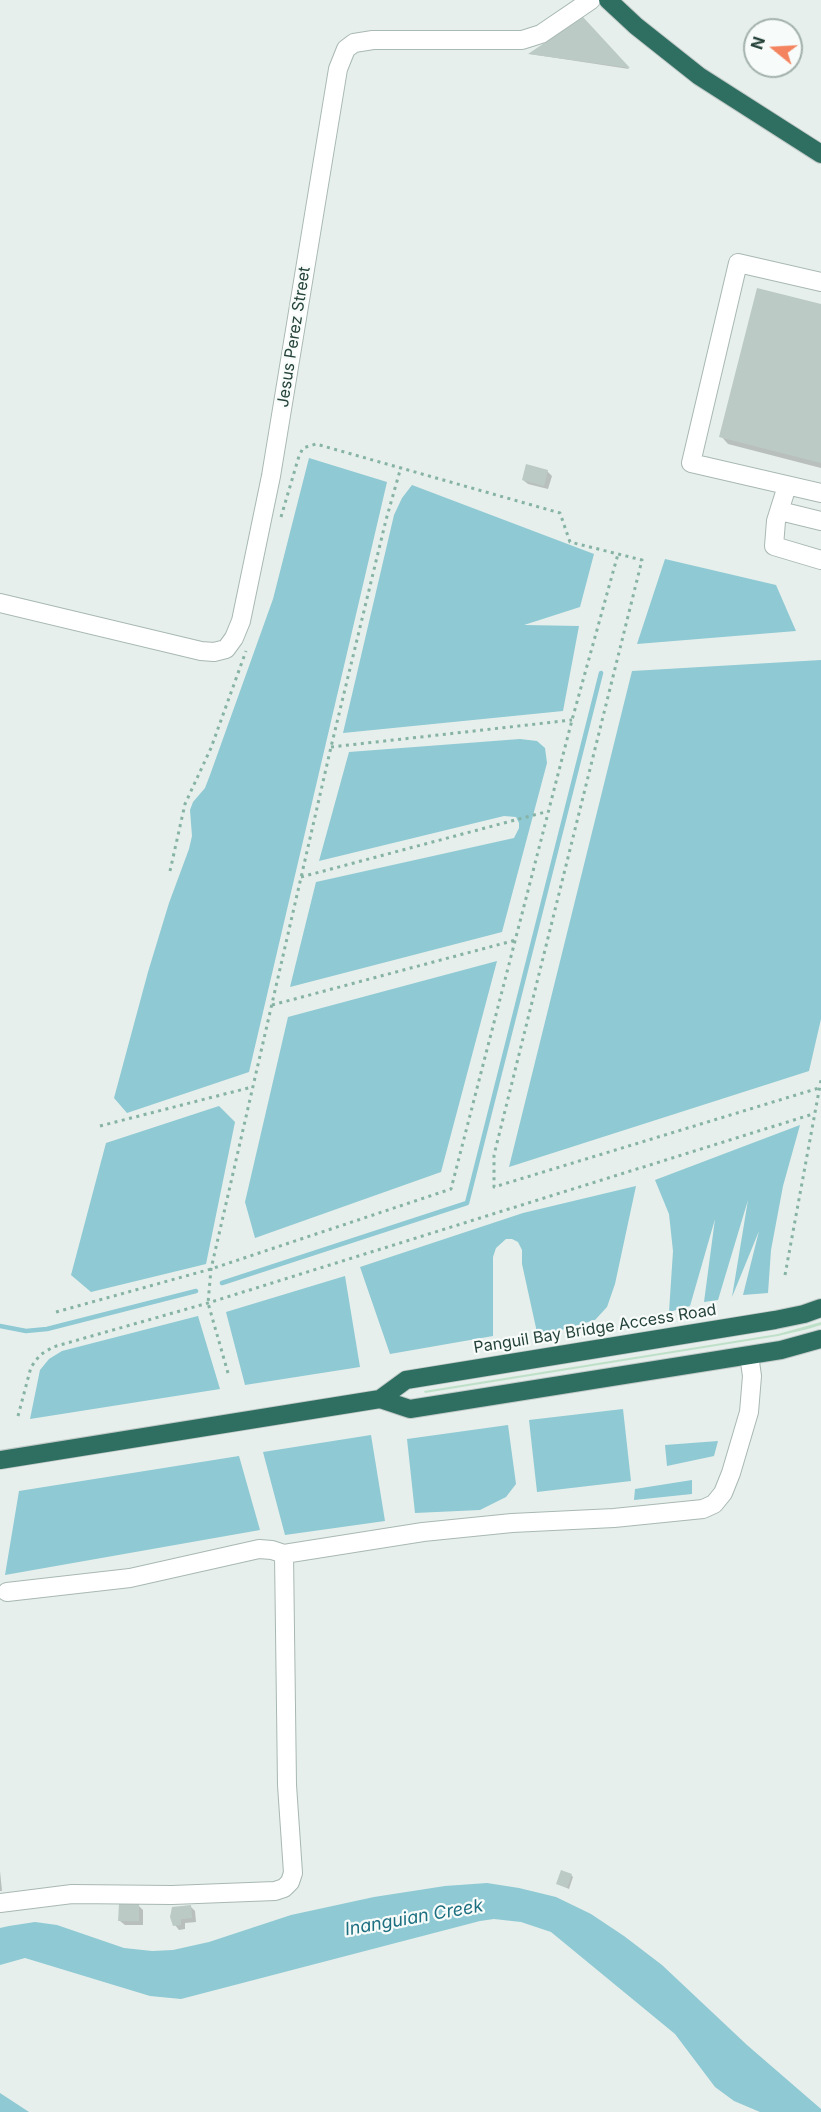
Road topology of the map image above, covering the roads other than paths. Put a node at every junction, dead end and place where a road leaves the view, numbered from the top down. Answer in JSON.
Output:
{"nodes":[{"id":1,"x":591,"y":0,"type":"edge"},
{"id":2,"x":608,"y":0,"type":"edge"},
{"id":3,"x":821,"y":154,"type":"edge"},
{"id":4,"x":821,"y":282,"type":"edge"},
{"id":5,"x":787,"y":486,"type":"junction"},
{"id":6,"x":821,"y":494,"type":"edge"},
{"id":7,"x":780,"y":511,"type":"junction"},
{"id":8,"x":821,"y":521,"type":"edge"},
{"id":9,"x":821,"y":560,"type":"edge"},
{"id":10,"x":0,"y":603,"type":"edge"},
{"id":11,"x":821,"y":1308,"type":"edge"},
{"id":12,"x":821,"y":1340,"type":"edge"},
{"id":13,"x":749,"y":1355,"type":"junction"},
{"id":14,"x":380,"y":1399,"type":"junction"},
{"id":15,"x":0,"y":1460,"type":"edge"},
{"id":16,"x":284,"y":1554,"type":"junction"},
{"id":17,"x":8,"y":1592,"type":"dead end"},
{"id":18,"x":0,"y":1903,"type":"edge"}],
"edges":[{"from":1,"to":10,"type":"street","name":"Jesus Perez Street"},
{"from":2,"to":3,"type":"highway"},
{"from":4,"to":5,"type":"street"},
{"from":5,"to":6,"type":"street"},
{"from":5,"to":7,"type":"street"},
{"from":7,"to":8,"type":"street"},
{"from":7,"to":9,"type":"street"},
{"from":11,"to":14,"type":"highway","name":"Panguil Bay Bridge Access Road"},
{"from":12,"to":13,"type":"highway","name":"Panguil Bay Bridge Access Road"},
{"from":13,"to":14,"type":"highway","name":"Panguil Bay Bridge Access Road"},
{"from":13,"to":16,"type":"street"},
{"from":14,"to":15,"type":"highway","name":"Panguil Bay Bridge Access Road"},
{"from":16,"to":17,"type":"street"},
{"from":16,"to":18,"type":"street"}]}
